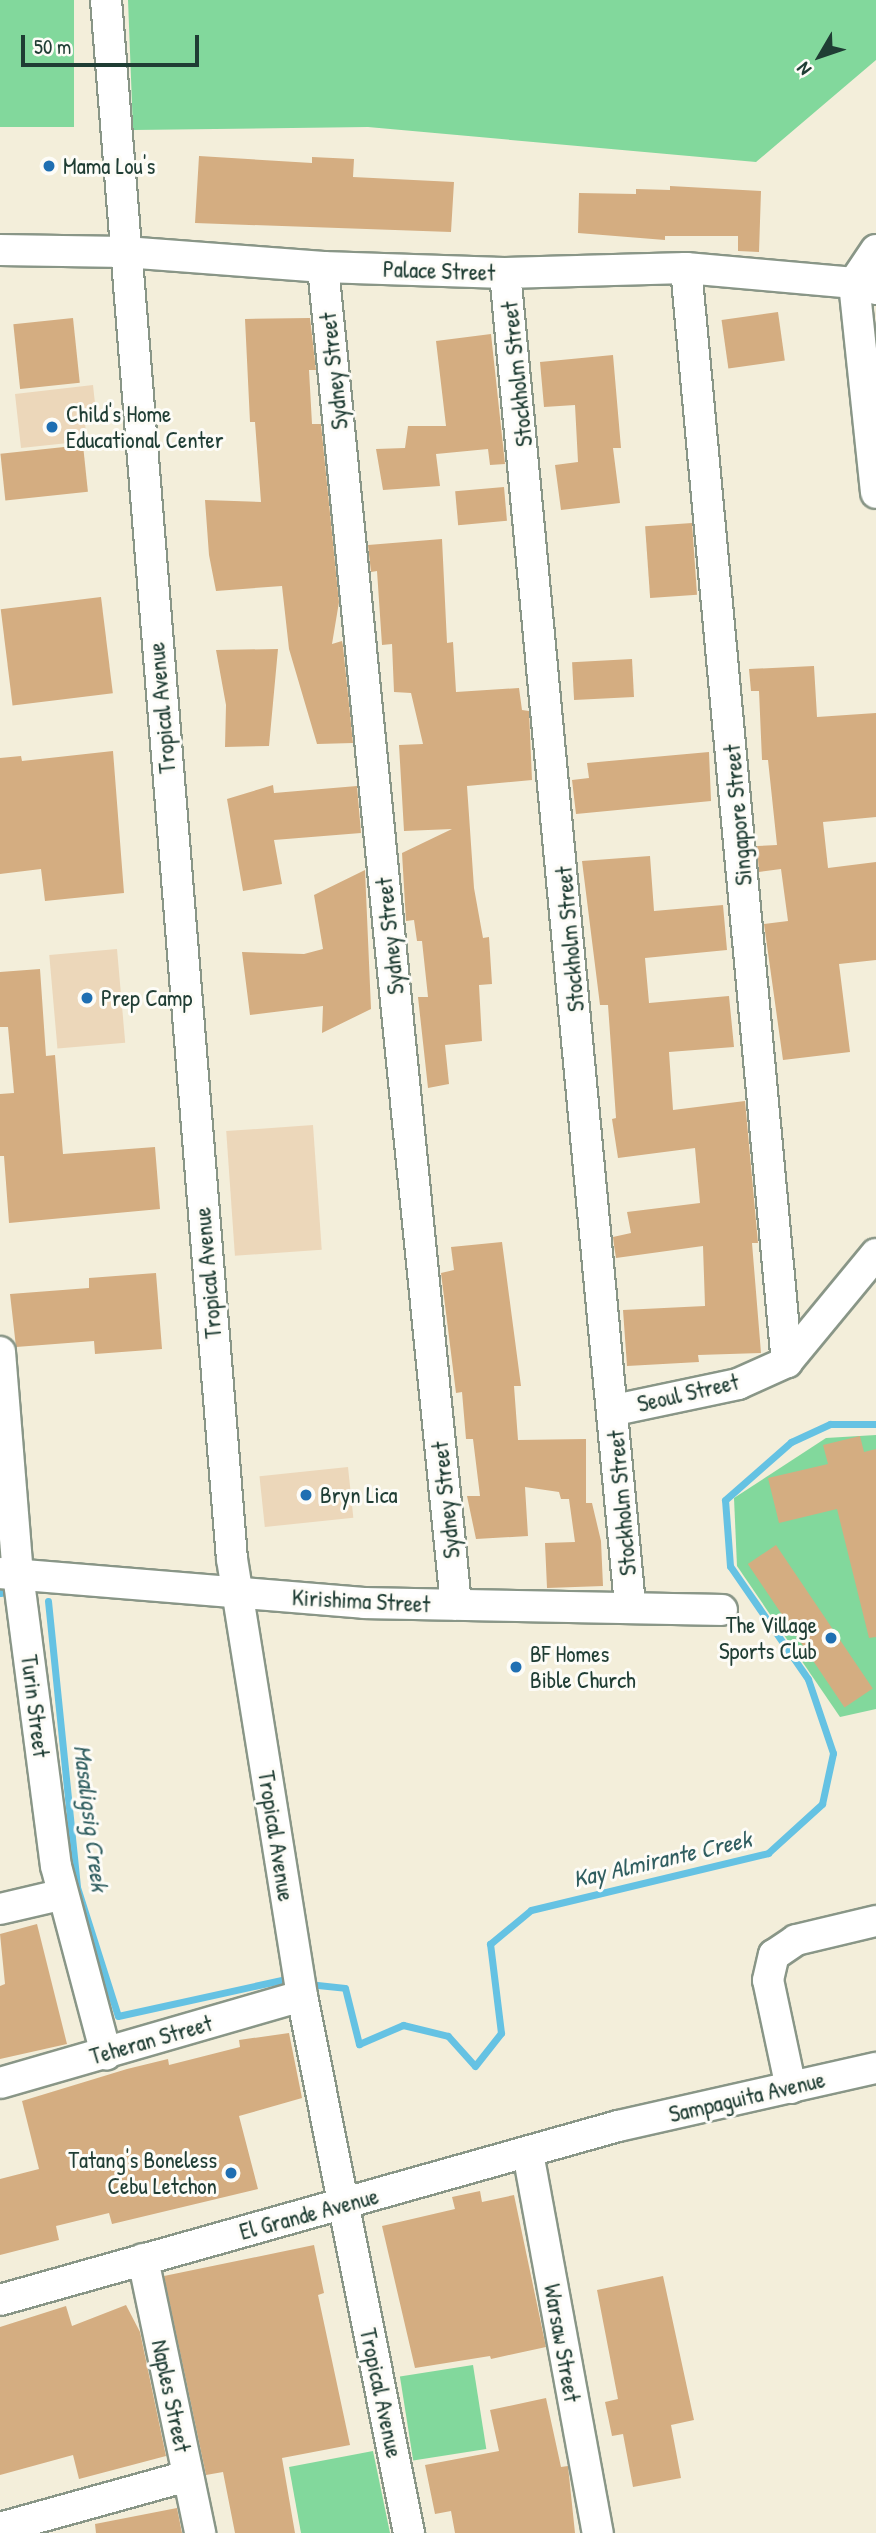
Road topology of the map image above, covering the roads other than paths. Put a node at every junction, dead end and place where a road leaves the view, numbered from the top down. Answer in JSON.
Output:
{"nodes":[{"id":1,"x":106,"y":0,"type":"edge"},
{"id":2,"x":0,"y":250,"type":"edge"},
{"id":3,"x":876,"y":250,"type":"edge"},
{"id":4,"x":125,"y":252,"type":"junction"},
{"id":5,"x":323,"y":267,"type":"junction"},
{"id":6,"x":686,"y":268,"type":"junction"},
{"id":7,"x":505,"y":273,"type":"junction"},
{"id":8,"x":865,"y":286,"type":"edge"},
{"id":9,"x":876,"y":493,"type":"edge"},
{"id":10,"x":876,"y":1254,"type":"edge"},
{"id":11,"x":0,"y":1352,"type":"edge"},
{"id":12,"x":787,"y":1362,"type":"junction"},
{"id":13,"x":615,"y":1410,"type":"junction"},
{"id":14,"x":9,"y":1574,"type":"edge"},
{"id":15,"x":237,"y":1595,"type":"junction"},
{"id":16,"x":456,"y":1604,"type":"junction"},
{"id":17,"x":630,"y":1605,"type":"junction"},
{"id":18,"x":722,"y":1610,"type":"dead end"},
{"id":19,"x":60,"y":1895,"type":"junction"},
{"id":20,"x":0,"y":1909,"type":"edge"},
{"id":21,"x":876,"y":1921,"type":"edge"},
{"id":22,"x":302,"y":1996,"type":"junction"},
{"id":23,"x":106,"y":2054,"type":"junction"},
{"id":24,"x":876,"y":2068,"type":"edge"},
{"id":25,"x":0,"y":2083,"type":"edge"},
{"id":26,"x":790,"y":2088,"type":"junction"},
{"id":27,"x":618,"y":2126,"type":"joint"},
{"id":28,"x":528,"y":2153,"type":"junction"},
{"id":29,"x":344,"y":2203,"type":"junction"},
{"id":30,"x":143,"y":2259,"type":"junction"},
{"id":31,"x":0,"y":2300,"type":"edge"},
{"id":32,"x":188,"y":2476,"type":"junction"},
{"id":33,"x":0,"y":2528,"type":"edge"},
{"id":34,"x":200,"y":2533,"type":"edge"},
{"id":35,"x":409,"y":2533,"type":"edge"},
{"id":36,"x":598,"y":2533,"type":"edge"}],
"edges":[{"from":1,"to":4,"type":"street","name":"Tropical Avenue"},
{"from":2,"to":4,"type":"street","name":"Palace Street"},
{"from":3,"to":8,"type":"street"},
{"from":4,"to":5,"type":"street","name":"Palace Street"},
{"from":4,"to":15,"type":"street","name":"Tropical Avenue"},
{"from":5,"to":7,"type":"street","name":"Palace Street"},
{"from":5,"to":16,"type":"street","name":"Sydney Street"},
{"from":6,"to":7,"type":"street","name":"Palace Street"},
{"from":6,"to":8,"type":"street","name":"Palace Street"},
{"from":6,"to":12,"type":"street","name":"Singapore Street"},
{"from":7,"to":13,"type":"street","name":"Stockholm Street"},
{"from":8,"to":9,"type":"street"},
{"from":10,"to":12,"type":"street","name":"Seoul Street"},
{"from":11,"to":14,"type":"street","name":"Turin Street"},
{"from":12,"to":13,"type":"street","name":"Seoul Street"},
{"from":13,"to":17,"type":"street","name":"Stockholm Street"},
{"from":14,"to":15,"type":"street","name":"Kirishima Street"},
{"from":14,"to":19,"type":"street","name":"Turin Street"},
{"from":15,"to":16,"type":"street","name":"Kirishima Street"},
{"from":15,"to":22,"type":"street","name":"Tropical Avenue"},
{"from":16,"to":17,"type":"street","name":"Kirishima Street"},
{"from":17,"to":18,"type":"street","name":"Kirishima Street"},
{"from":19,"to":20,"type":"street"},
{"from":19,"to":23,"type":"street","name":"Turin Street"},
{"from":21,"to":26,"type":"street"},
{"from":22,"to":23,"type":"street","name":"Teheran Street"},
{"from":22,"to":29,"type":"street","name":"Tropical Avenue"},
{"from":23,"to":25,"type":"street","name":"Teheran Street"},
{"from":24,"to":26,"type":"street","name":"Sampaguita Avenue"},
{"from":26,"to":27,"type":"street","name":"Sampaguita Avenue"},
{"from":27,"to":28,"type":"street","name":"El Grande Avenue"},
{"from":28,"to":29,"type":"street","name":"El Grande Avenue"},
{"from":28,"to":36,"type":"street","name":"Warsaw Street"},
{"from":29,"to":30,"type":"street","name":"El Grande Avenue"},
{"from":29,"to":35,"type":"street","name":"Tropical Avenue"},
{"from":30,"to":31,"type":"street","name":"El Grande Avenue"},
{"from":30,"to":32,"type":"street","name":"Naples Street"},
{"from":32,"to":33,"type":"street"},
{"from":32,"to":34,"type":"street","name":"Naples Street"}]}
